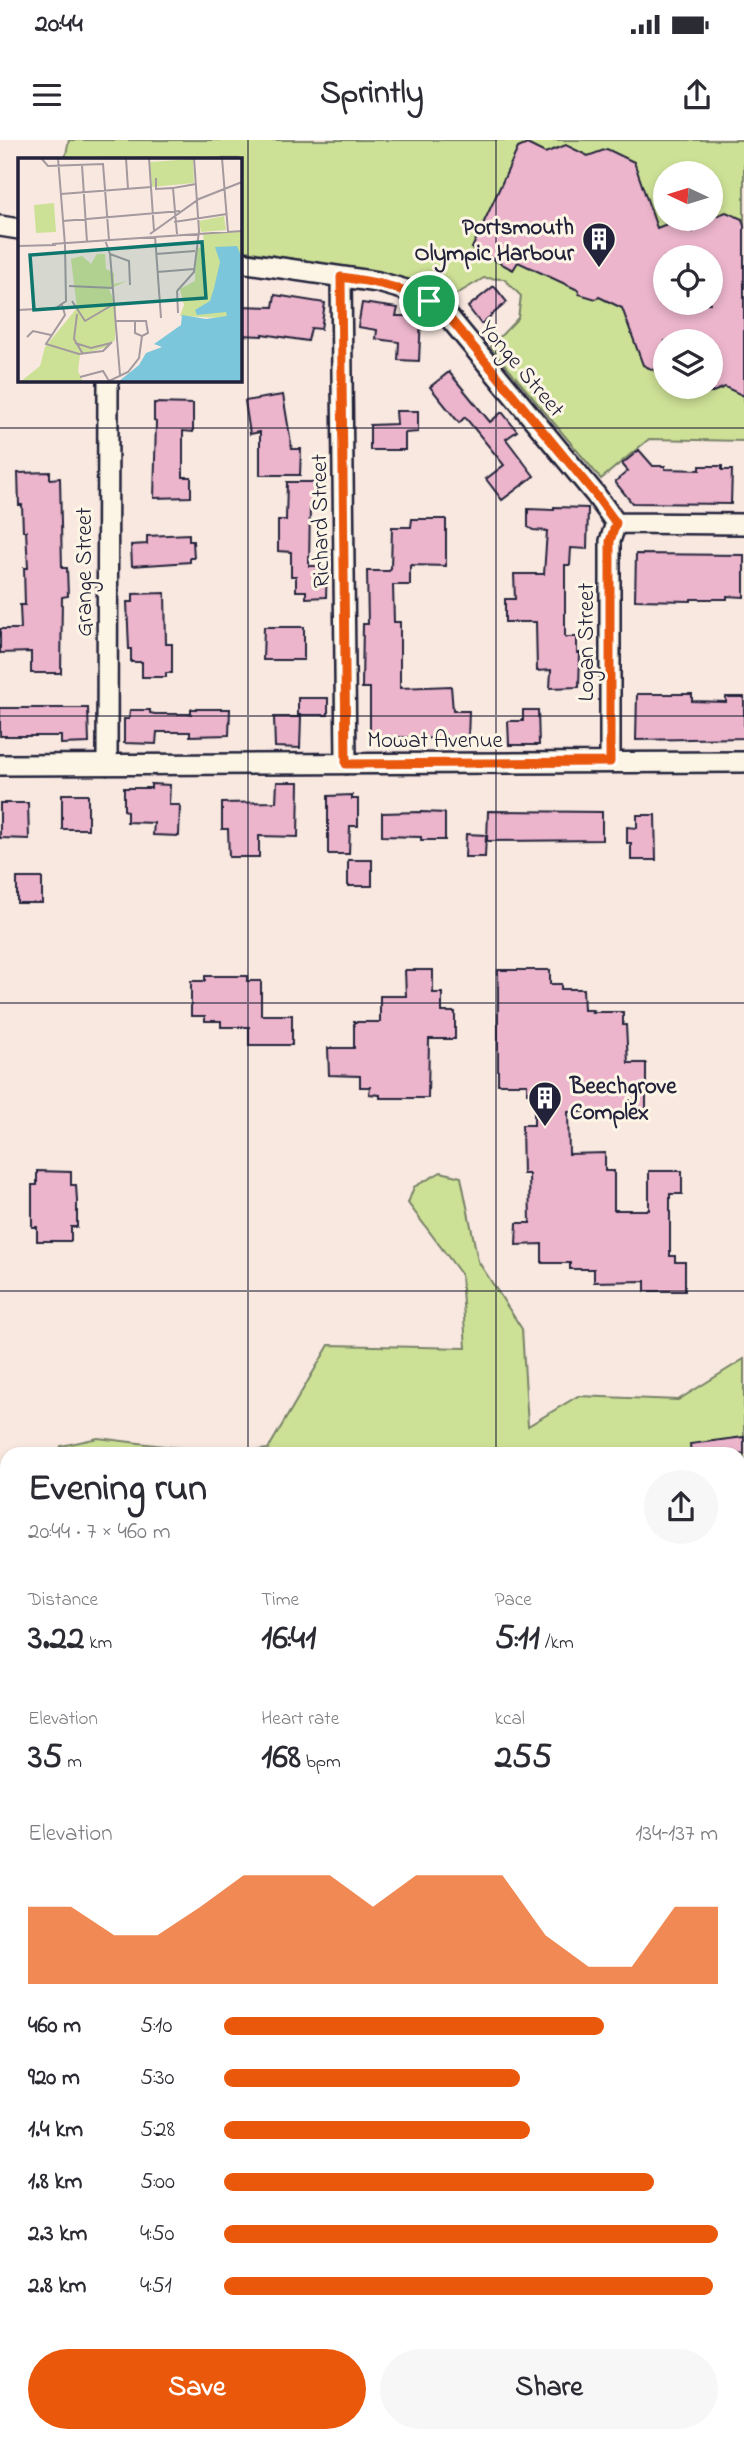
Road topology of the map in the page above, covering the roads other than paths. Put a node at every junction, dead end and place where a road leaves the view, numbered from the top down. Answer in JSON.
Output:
{"nodes":[{"id":1,"x":0,"y":226,"type":"edge"},
{"id":2,"x":18,"y":229,"type":"edge"},
{"id":3,"x":242,"y":262,"type":"edge"},
{"id":4,"x":341,"y":277,"type":"junction"},
{"id":5,"x":108,"y":382,"type":"edge"},
{"id":6,"x":616,"y":523,"type":"junction"},
{"id":7,"x":744,"y":524,"type":"edge"},
{"id":8,"x":610,"y":762,"type":"junction"},
{"id":9,"x":744,"y":762,"type":"edge"},
{"id":10,"x":346,"y":764,"type":"junction"},
{"id":11,"x":0,"y":765,"type":"edge"},
{"id":12,"x":107,"y":765,"type":"junction"}],
"edges":[{"from":1,"to":2,"type":"street"},
{"from":3,"to":4,"type":"street","name":"Yonge Street"},
{"from":4,"to":6,"type":"street","name":"Yonge Street"},
{"from":4,"to":10,"type":"street","name":"Richard Street"},
{"from":5,"to":12,"type":"street","name":"Grange Street"},
{"from":6,"to":7,"type":"street"},
{"from":6,"to":8,"type":"street","name":"Logan Street"},
{"from":8,"to":9,"type":"street","name":"Mowat Avenue"},
{"from":8,"to":10,"type":"street","name":"Mowat Avenue"},
{"from":10,"to":12,"type":"street","name":"Mowat Avenue"},
{"from":11,"to":12,"type":"street","name":"Mowat Avenue"}]}
